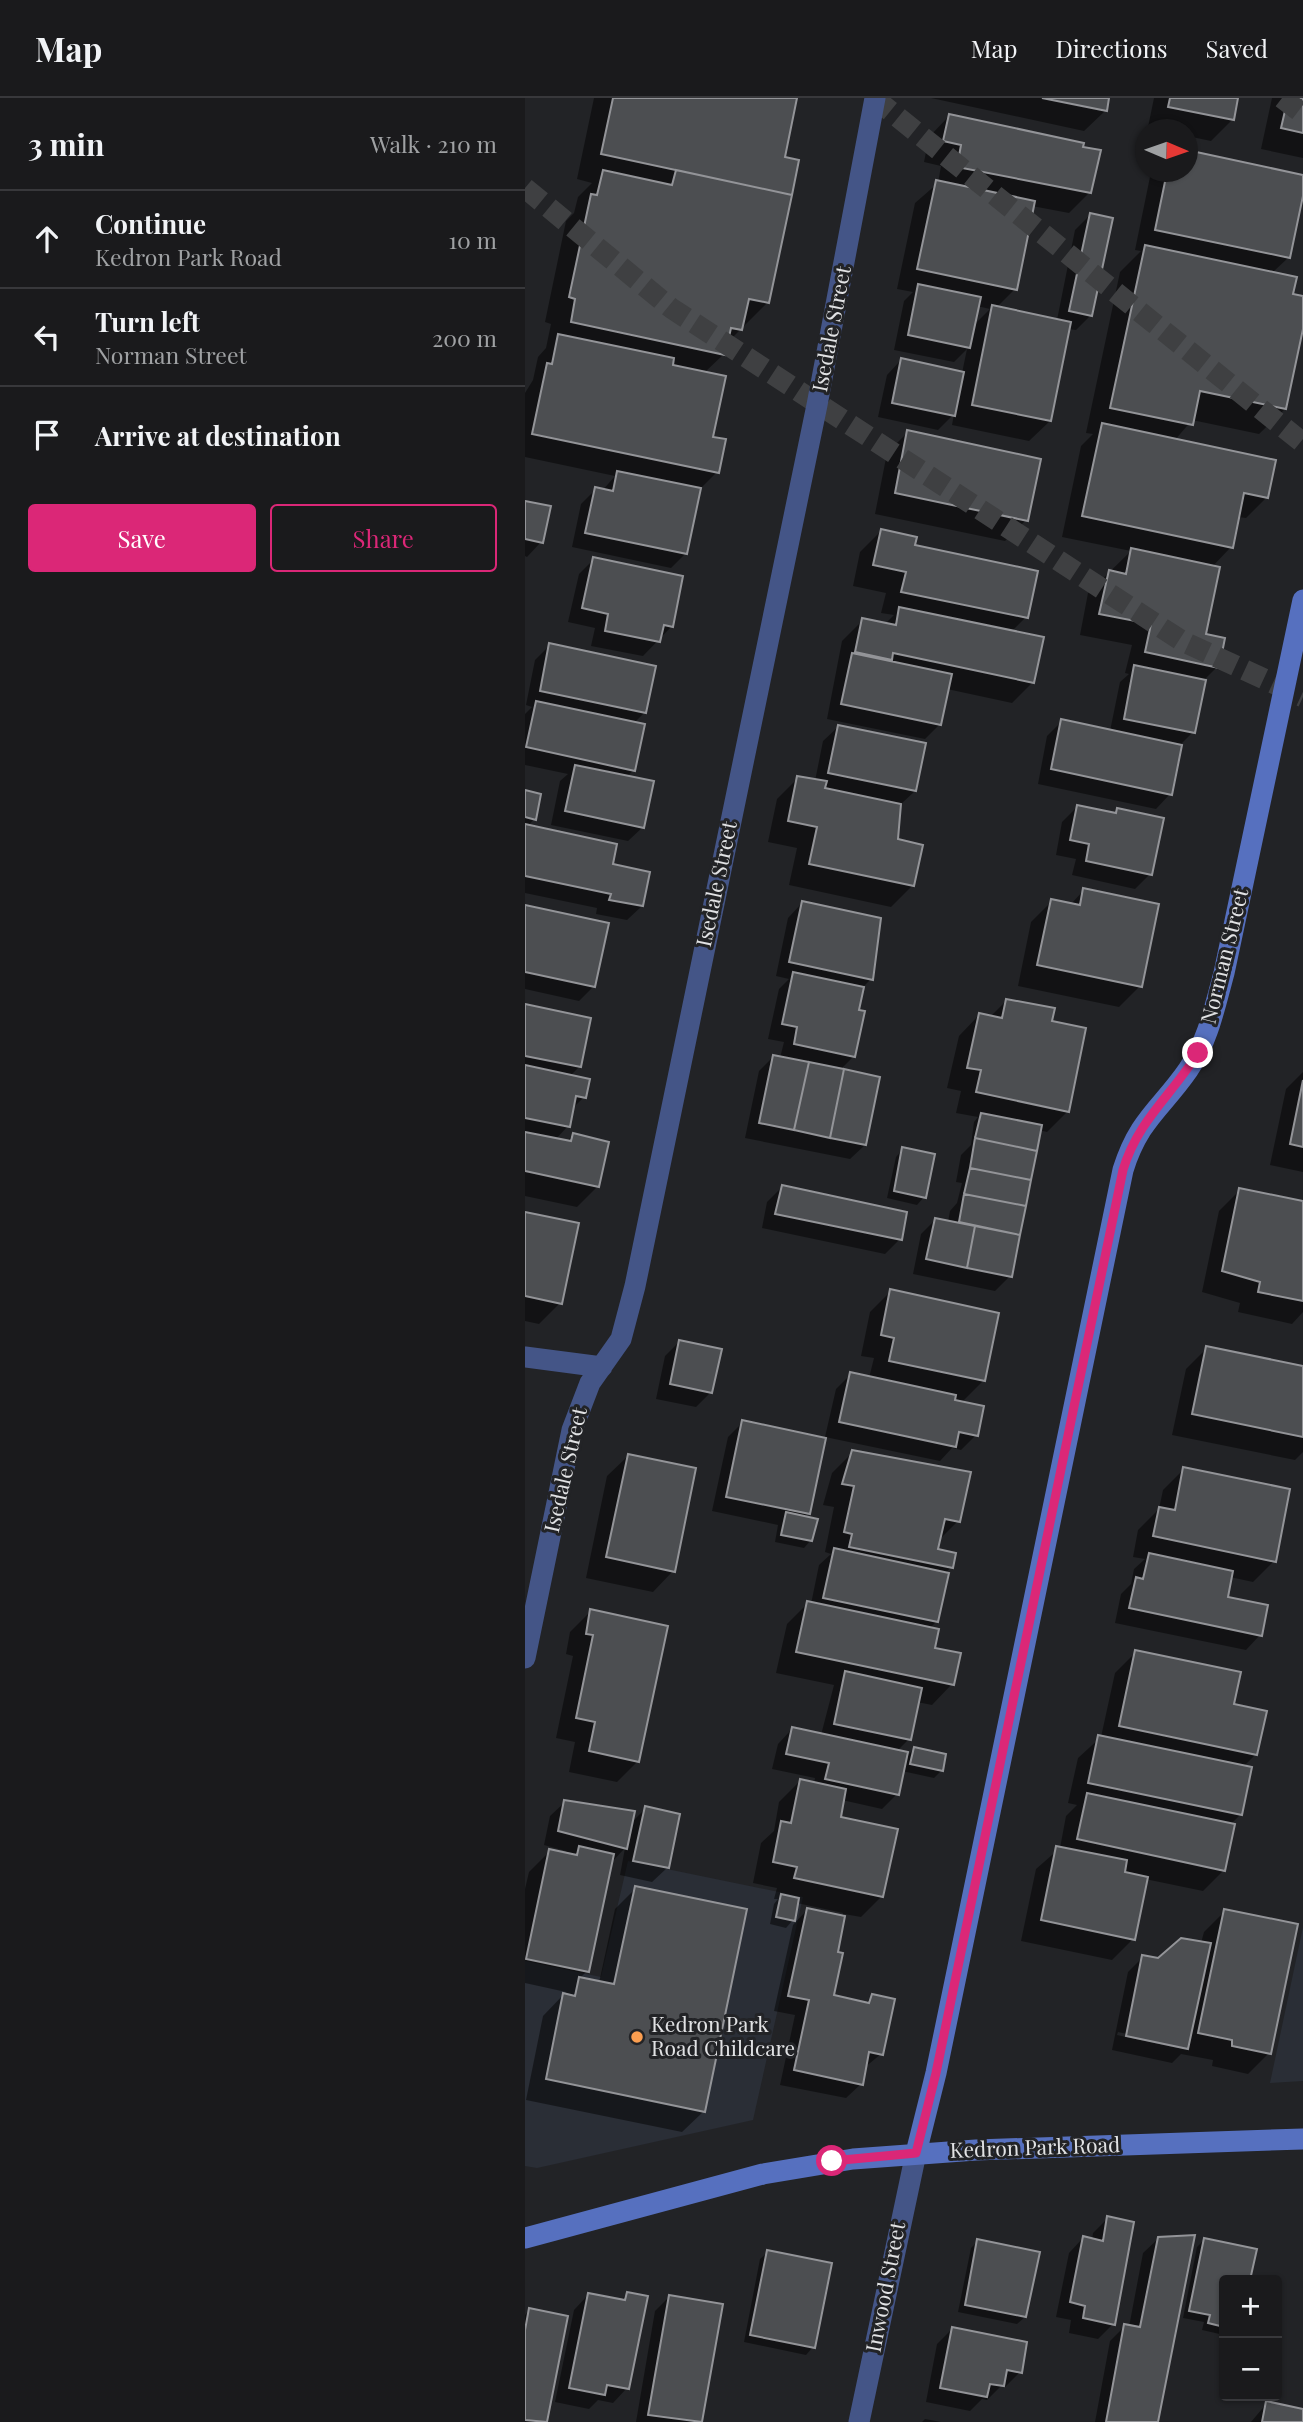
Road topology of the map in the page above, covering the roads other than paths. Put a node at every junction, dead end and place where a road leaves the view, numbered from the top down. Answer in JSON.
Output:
{"nodes":[{"id":1,"x":875,"y":98,"type":"edge"},
{"id":2,"x":1303,"y":600,"type":"edge"},
{"id":3,"x":525,"y":1357,"type":"edge"},
{"id":4,"x":602,"y":1367,"type":"junction"},
{"id":5,"x":525,"y":1658,"type":"edge"},
{"id":6,"x":1303,"y":2139,"type":"edge"},
{"id":7,"x":916,"y":2153,"type":"junction"},
{"id":8,"x":525,"y":2238,"type":"edge"},
{"id":9,"x":859,"y":2422,"type":"edge"}],
"edges":[{"from":1,"to":4,"type":"street","name":"Isedale Street"},
{"from":2,"to":7,"type":"street","name":"Norman Street"},
{"from":3,"to":4,"type":"street"},
{"from":4,"to":5,"type":"street","name":"Isedale Street"},
{"from":6,"to":7,"type":"street","name":"Kedron Park Road"},
{"from":7,"to":8,"type":"street","name":"Kedron Park Road"},
{"from":7,"to":9,"type":"street","name":"Inwood Street"}]}
